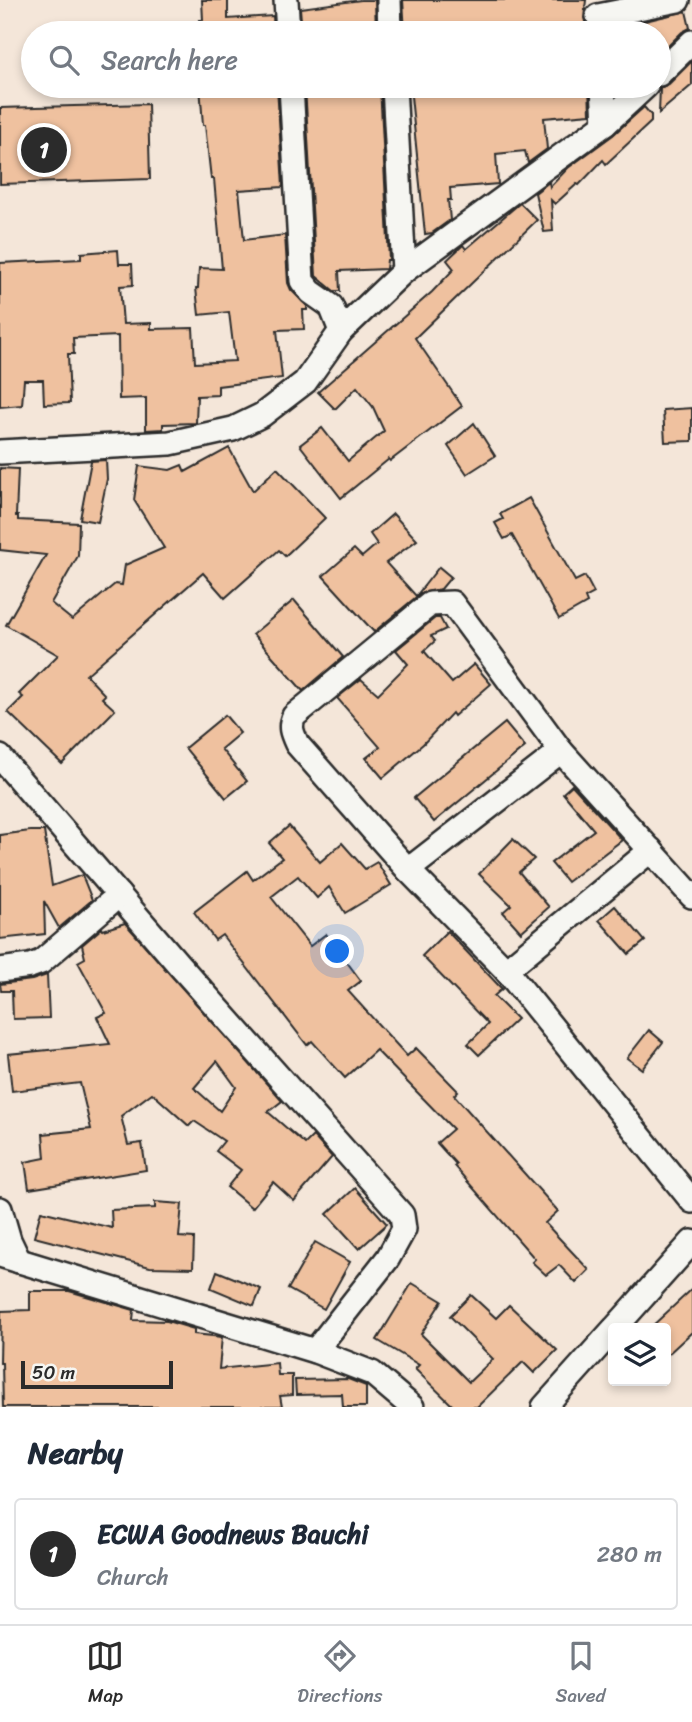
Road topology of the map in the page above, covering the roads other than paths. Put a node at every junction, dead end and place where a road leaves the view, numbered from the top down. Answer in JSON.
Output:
{"nodes":[{"id":1,"x":286,"y":0,"type":"edge"},
{"id":2,"x":388,"y":0,"type":"edge"},
{"id":3,"x":678,"y":0,"type":"edge"},
{"id":4,"x":599,"y":16,"type":"edge"},
{"id":5,"x":287,"y":21,"type":"edge"},
{"id":6,"x":389,"y":21,"type":"edge"},
{"id":7,"x":692,"y":42,"type":"edge"},
{"id":8,"x":671,"y":62,"type":"edge"},
{"id":9,"x":292,"y":98,"type":"edge"},
{"id":10,"x":395,"y":98,"type":"edge"},
{"id":11,"x":604,"y":98,"type":"edge"},
{"id":12,"x":633,"y":98,"type":"edge"},
{"id":13,"x":606,"y":124,"type":"junction"},
{"id":14,"x":404,"y":271,"type":"junction"},
{"id":15,"x":341,"y":331,"type":"junction"},
{"id":16,"x":0,"y":452,"type":"edge"},
{"id":17,"x":561,"y":751,"type":"junction"},
{"id":18,"x":0,"y":757,"type":"edge"},
{"id":19,"x":651,"y":850,"type":"junction"},
{"id":20,"x":408,"y":870,"type":"junction"},
{"id":21,"x":119,"y":895,"type":"junction"},
{"id":22,"x":692,"y":896,"type":"edge"},
{"id":23,"x":0,"y":970,"type":"edge"},
{"id":24,"x":506,"y":970,"type":"junction"},
{"id":25,"x":692,"y":1201,"type":"edge"},
{"id":26,"x":0,"y":1209,"type":"edge"},
{"id":27,"x":692,"y":1242,"type":"edge"},
{"id":28,"x":10,"y":1258,"type":"edge"},
{"id":29,"x":619,"y":1323,"type":"edge"},
{"id":30,"x":608,"y":1336,"type":"edge"},
{"id":31,"x":315,"y":1351,"type":"junction"},
{"id":32,"x":412,"y":1407,"type":"edge"},
{"id":33,"x":544,"y":1407,"type":"edge"}],
"edges":[{"from":1,"to":5,"type":"street"},
{"from":2,"to":6,"type":"street"},
{"from":3,"to":4,"type":"street"},
{"from":7,"to":8,"type":"street"},
{"from":9,"to":15,"type":"street"},
{"from":10,"to":14,"type":"street"},
{"from":11,"to":13,"type":"street"},
{"from":12,"to":13,"type":"street"},
{"from":13,"to":14,"type":"street"},
{"from":14,"to":15,"type":"street"},
{"from":15,"to":16,"type":"street"},
{"from":17,"to":19,"type":"street"},
{"from":17,"to":20,"type":"street"},
{"from":17,"to":20,"type":"street"},
{"from":18,"to":21,"type":"street"},
{"from":19,"to":22,"type":"street"},
{"from":19,"to":24,"type":"street"},
{"from":20,"to":24,"type":"street"},
{"from":21,"to":23,"type":"street"},
{"from":21,"to":31,"type":"street"},
{"from":24,"to":25,"type":"street"},
{"from":26,"to":28,"type":"street"},
{"from":27,"to":29,"type":"street"},
{"from":28,"to":31,"type":"street"},
{"from":30,"to":33,"type":"street"},
{"from":31,"to":32,"type":"street"}]}
